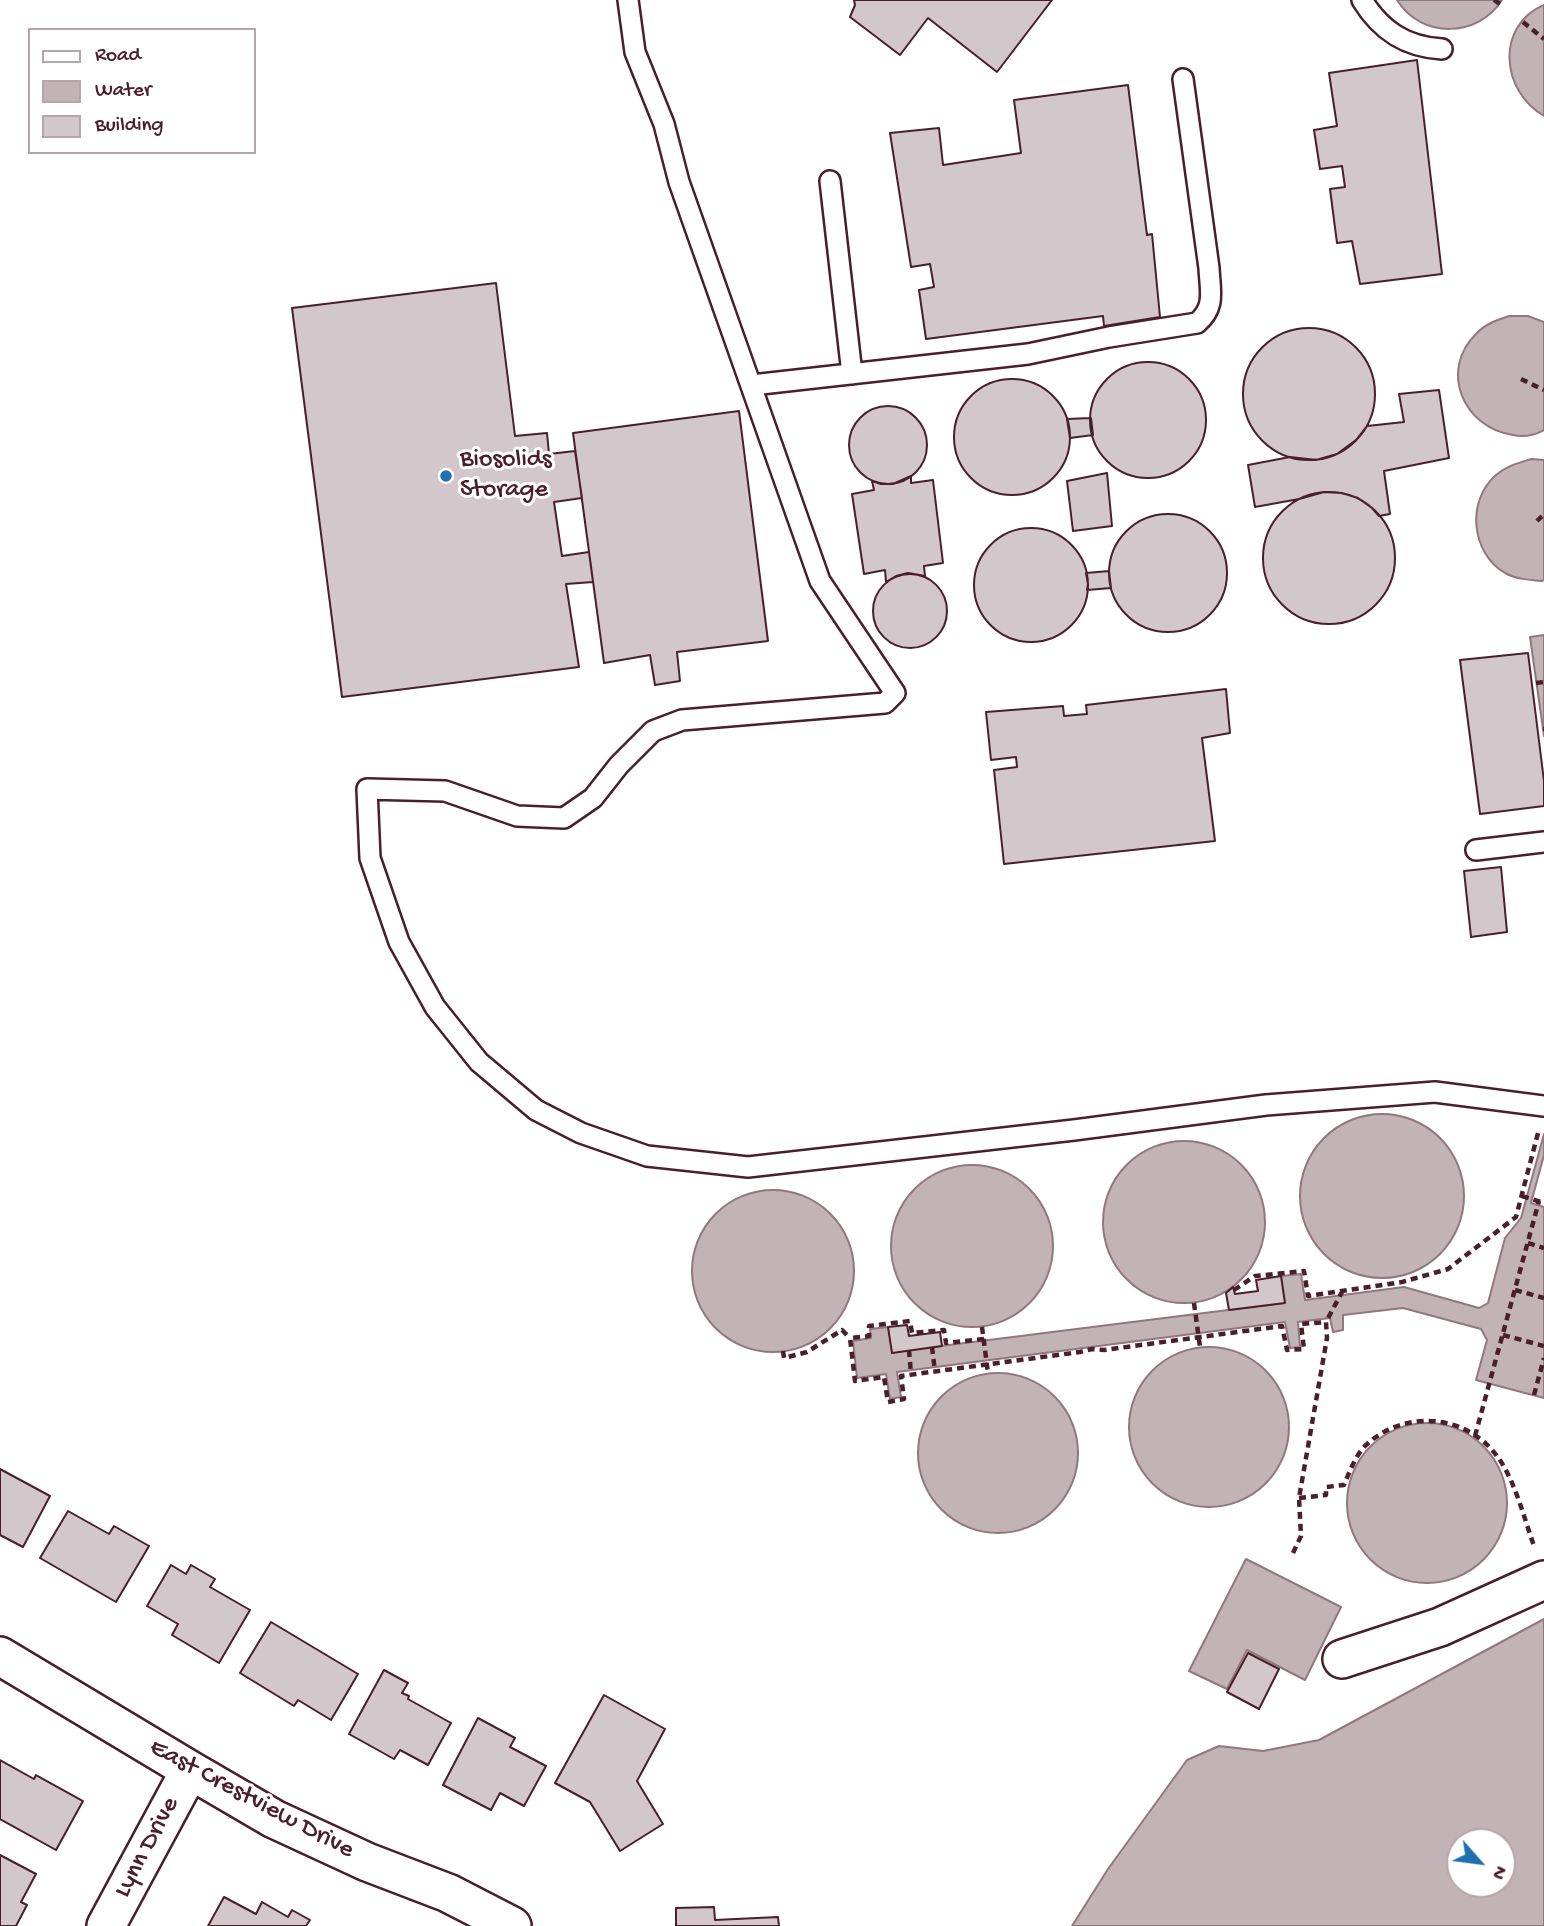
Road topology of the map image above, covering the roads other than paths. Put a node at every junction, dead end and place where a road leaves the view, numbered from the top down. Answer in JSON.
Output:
{"nodes":[{"id":1,"x":628,"y":0,"type":"edge"},
{"id":2,"x":1362,"y":0,"type":"edge"},
{"id":3,"x":1442,"y":49,"type":"dead end"},
{"id":4,"x":1183,"y":79,"type":"dead end"},
{"id":5,"x":830,"y":181,"type":"dead end"},
{"id":6,"x":852,"y":374,"type":"junction"},
{"id":7,"x":752,"y":384,"type":"junction"},
{"id":8,"x":1544,"y":842,"type":"edge"},
{"id":9,"x":1476,"y":850,"type":"dead end"},
{"id":10,"x":1542,"y":1115,"type":"edge"},
{"id":11,"x":1539,"y":1564,"type":"edge"},
{"id":12,"x":0,"y":1656,"type":"edge"},
{"id":13,"x":1342,"y":1659,"type":"dead end"},
{"id":14,"x":190,"y":1770,"type":"junction"},
{"id":15,"x":106,"y":1926,"type":"edge"},
{"id":16,"x":512,"y":1926,"type":"edge"}],
"edges":[{"from":1,"to":7,"type":"lane"},
{"from":2,"to":3,"type":"lane"},
{"from":4,"to":6,"type":"lane"},
{"from":5,"to":6,"type":"lane"},
{"from":6,"to":7,"type":"lane"},
{"from":7,"to":10,"type":"lane"},
{"from":8,"to":9,"type":"lane"},
{"from":11,"to":13,"type":"street"},
{"from":12,"to":14,"type":"street","name":"East Crestview Drive"},
{"from":14,"to":15,"type":"street","name":"Lynn Drive"},
{"from":14,"to":16,"type":"street","name":"East Crestview Drive"}]}
